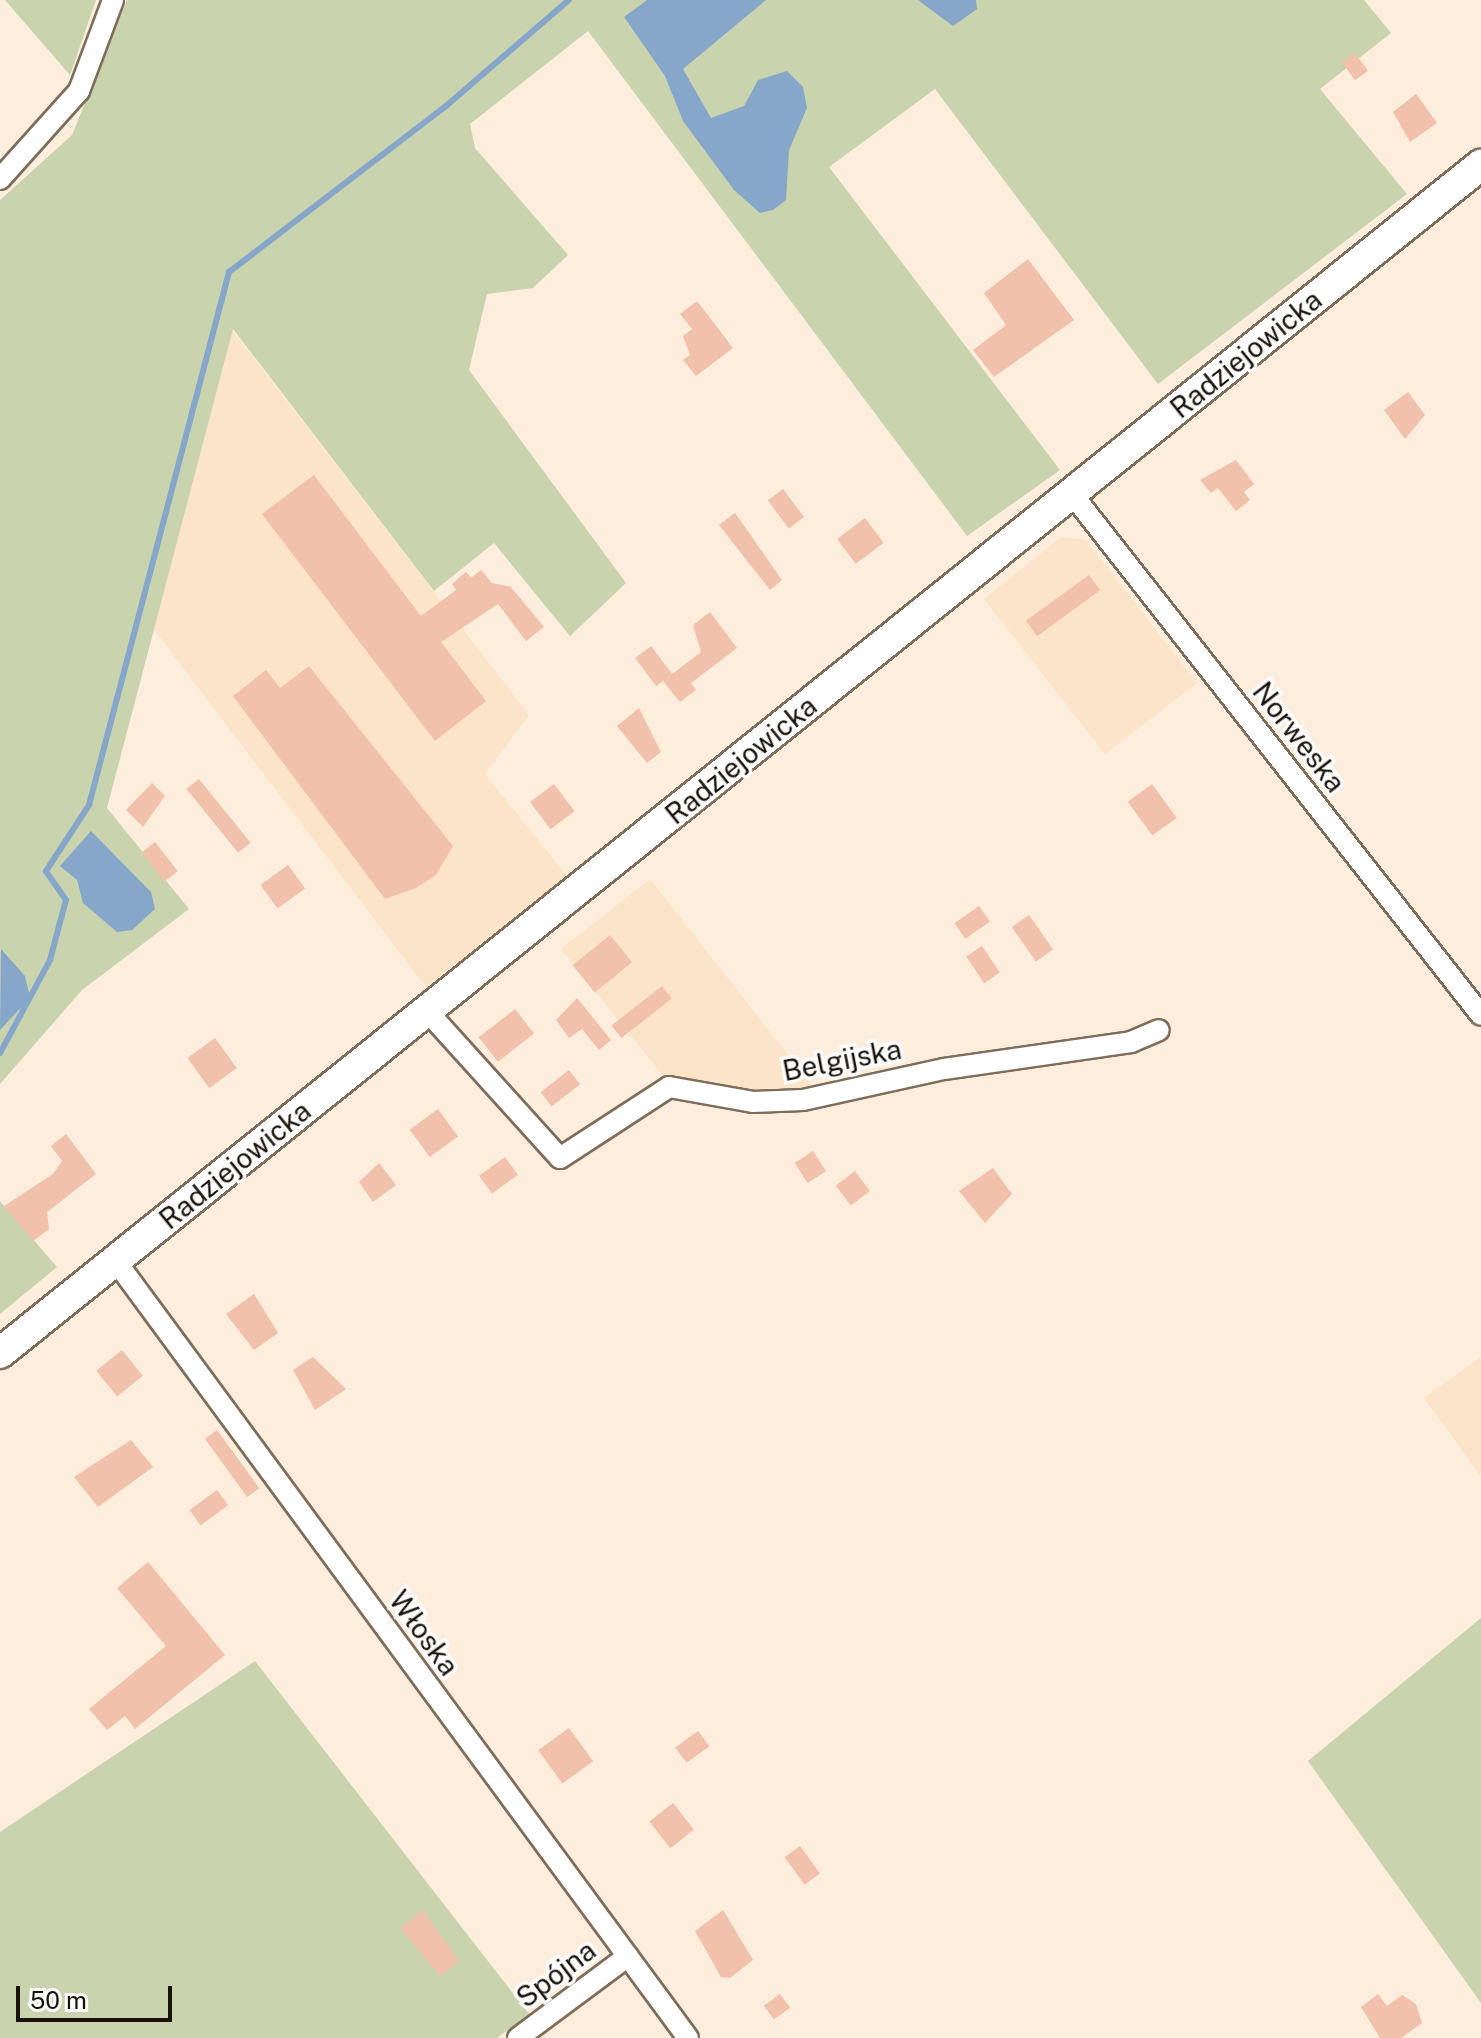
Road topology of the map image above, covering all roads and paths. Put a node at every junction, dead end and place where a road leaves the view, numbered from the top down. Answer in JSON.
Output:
{"nodes":[{"id":1,"x":113,"y":0,"type":"edge"},
{"id":2,"x":1481,"y":165,"type":"edge"},
{"id":3,"x":0,"y":179,"type":"edge"},
{"id":4,"x":1072,"y":494,"type":"junction"},
{"id":5,"x":427,"y":1011,"type":"junction"},
{"id":6,"x":1481,"y":1015,"type":"edge"},
{"id":7,"x":1159,"y":1030,"type":"dead end"},
{"id":8,"x":115,"y":1260,"type":"junction"},
{"id":9,"x":0,"y":1353,"type":"edge"},
{"id":10,"x":628,"y":1956,"type":"junction"},
{"id":11,"x":518,"y":2038,"type":"edge"},
{"id":12,"x":688,"y":2038,"type":"edge"}],
"edges":[{"from":1,"to":3,"type":"street"},
{"from":2,"to":4,"type":"main road","name":"Radziejowicka"},
{"from":4,"to":5,"type":"main road","name":"Radziejowicka"},
{"from":4,"to":6,"type":"street","name":"Norweska"},
{"from":5,"to":7,"type":"street","name":"Belgijska"},
{"from":5,"to":8,"type":"main road","name":"Radziejowicka"},
{"from":8,"to":9,"type":"main road","name":"Radziejowicka"},
{"from":8,"to":10,"type":"street","name":"Włoska"},
{"from":10,"to":11,"type":"street","name":"Spójna"},
{"from":10,"to":12,"type":"street","name":"Włoska"}]}
